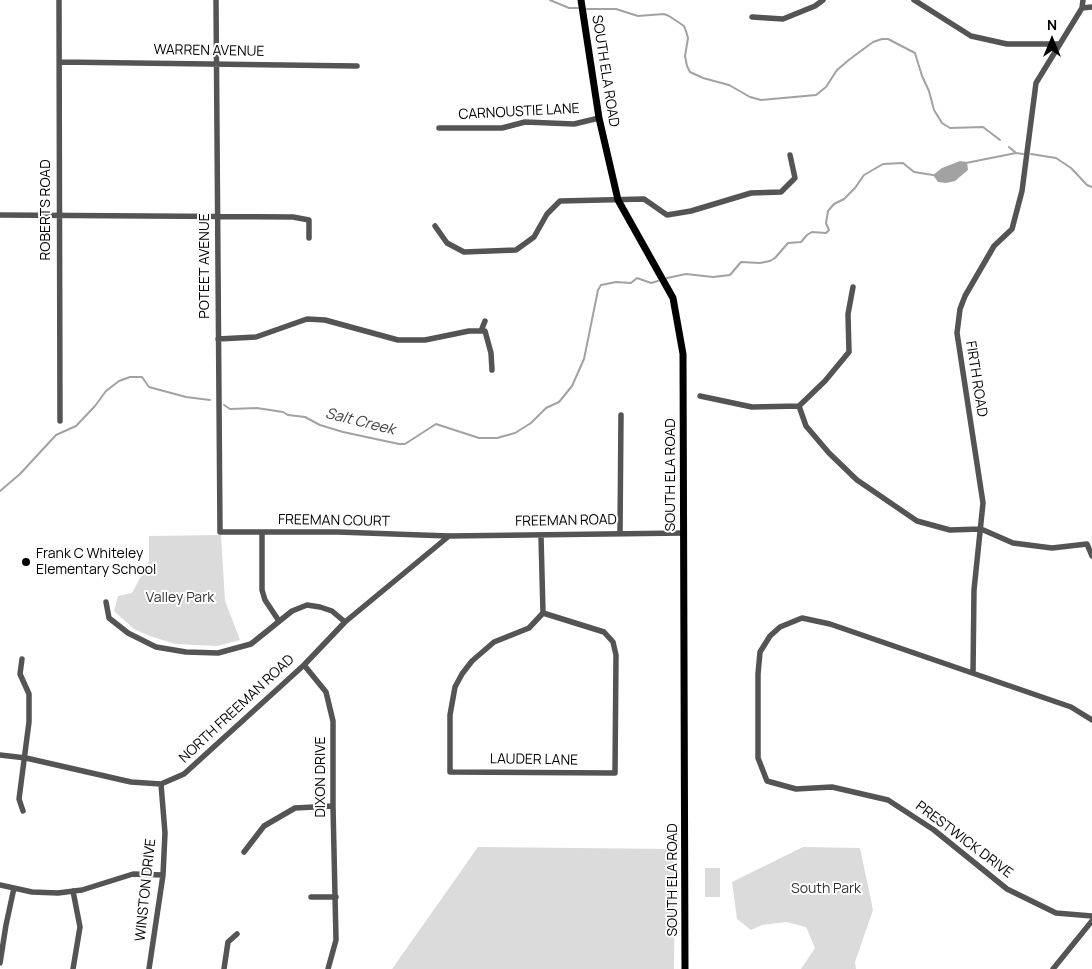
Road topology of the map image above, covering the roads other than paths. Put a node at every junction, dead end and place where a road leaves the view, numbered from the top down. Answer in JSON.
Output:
{"nodes":[{"id":1,"x":59,"y":0,"type":"edge"},
{"id":2,"x":216,"y":0,"type":"edge"},
{"id":3,"x":581,"y":0,"type":"edge"},
{"id":4,"x":823,"y":0,"type":"edge"},
{"id":5,"x":914,"y":0,"type":"edge"},
{"id":6,"x":1083,"y":0,"type":"edge"},
{"id":7,"x":1092,"y":7,"type":"edge"},
{"id":8,"x":1082,"y":8,"type":"junction"},
{"id":9,"x":752,"y":17,"type":"dead end"},
{"id":10,"x":1060,"y":44,"type":"junction"},
{"id":11,"x":60,"y":62,"type":"junction"},
{"id":12,"x":217,"y":63,"type":"junction"},
{"id":13,"x":356,"y":66,"type":"dead end"},
{"id":14,"x":599,"y":118,"type":"junction"},
{"id":15,"x":439,"y":128,"type":"dead end"},
{"id":16,"x":790,"y":155,"type":"dead end"},
{"id":17,"x":618,"y":200,"type":"junction"},
{"id":18,"x":0,"y":215,"type":"edge"},
{"id":19,"x":58,"y":216,"type":"junction"},
{"id":20,"x":217,"y":218,"type":"junction"},
{"id":21,"x":435,"y":226,"type":"dead end"},
{"id":22,"x":309,"y":238,"type":"dead end"},
{"id":23,"x":853,"y":287,"type":"dead end"},
{"id":24,"x":485,"y":321,"type":"dead end"},
{"id":25,"x":481,"y":331,"type":"junction"},
{"id":26,"x":218,"y":339,"type":"junction"},
{"id":27,"x":492,"y":370,"type":"dead end"},
{"id":28,"x":700,"y":396,"type":"dead end"},
{"id":29,"x":798,"y":406,"type":"junction"},
{"id":30,"x":621,"y":415,"type":"dead end"},
{"id":31,"x":60,"y":421,"type":"dead end"},
{"id":32,"x":981,"y":529,"type":"junction"},
{"id":33,"x":220,"y":532,"type":"joint"},
{"id":34,"x":262,"y":533,"type":"junction"},
{"id":35,"x":620,"y":533,"type":"junction"},
{"id":36,"x":684,"y":533,"type":"junction"},
{"id":37,"x":448,"y":536,"type":"junction"},
{"id":38,"x":541,"y":536,"type":"junction"},
{"id":39,"x":1089,"y":543,"type":"edge"},
{"id":40,"x":1092,"y":556,"type":"edge"},
{"id":41,"x":106,"y":602,"type":"dead end"},
{"id":42,"x":544,"y":613,"type":"junction"},
{"id":43,"x":279,"y":621,"type":"junction"},
{"id":44,"x":345,"y":622,"type":"junction"},
{"id":45,"x":22,"y":659,"type":"dead end"},
{"id":46,"x":304,"y":665,"type":"junction"},
{"id":47,"x":973,"y":673,"type":"junction"},
{"id":48,"x":1092,"y":720,"type":"edge"},
{"id":49,"x":0,"y":755,"type":"edge"},
{"id":50,"x":26,"y":758,"type":"junction"},
{"id":51,"x":161,"y":784,"type":"junction"},
{"id":52,"x":333,"y":806,"type":"junction"},
{"id":53,"x":23,"y":811,"type":"dead end"},
{"id":54,"x":244,"y":852,"type":"dead end"},
{"id":55,"x":163,"y":875,"type":"junction"},
{"id":56,"x":0,"y":885,"type":"edge"},
{"id":57,"x":14,"y":888,"type":"junction"},
{"id":58,"x":73,"y":891,"type":"junction"},
{"id":59,"x":311,"y":897,"type":"dead end"},
{"id":60,"x":336,"y":898,"type":"junction"},
{"id":61,"x":1092,"y":916,"type":"edge"},
{"id":62,"x":1092,"y":921,"type":"edge"},
{"id":63,"x":237,"y":934,"type":"dead end"},
{"id":64,"x":0,"y":963,"type":"edge"},
{"id":65,"x":73,"y":969,"type":"edge"},
{"id":66,"x":149,"y":969,"type":"edge"},
{"id":67,"x":224,"y":969,"type":"edge"},
{"id":68,"x":328,"y":969,"type":"edge"},
{"id":69,"x":686,"y":969,"type":"edge"},
{"id":70,"x":1053,"y":969,"type":"edge"}],
"edges":[{"from":1,"to":11,"type":"street","name":"ROBERTS ROAD"},
{"from":2,"to":12,"type":"street","name":"POTEET AVENUE"},
{"from":3,"to":14,"type":"main road","name":"SOUTH ELA ROAD"},
{"from":4,"to":9,"type":"street"},
{"from":5,"to":10,"type":"street"},
{"from":6,"to":8,"type":"street","name":"FIRTH ROAD"},
{"from":7,"to":8,"type":"street"},
{"from":8,"to":10,"type":"street","name":"FIRTH ROAD"},
{"from":10,"to":32,"type":"street","name":"FIRTH ROAD"},
{"from":11,"to":12,"type":"street","name":"WARREN AVENUE"},
{"from":11,"to":19,"type":"street","name":"ROBERTS ROAD"},
{"from":12,"to":13,"type":"street","name":"WARREN AVENUE"},
{"from":12,"to":20,"type":"street","name":"POTEET AVENUE"},
{"from":14,"to":15,"type":"street","name":"CARNOUSTIE LANE"},
{"from":14,"to":17,"type":"main road","name":"SOUTH ELA ROAD"},
{"from":16,"to":17,"type":"street"},
{"from":17,"to":21,"type":"street"},
{"from":17,"to":36,"type":"main road","name":"SOUTH ELA ROAD"},
{"from":18,"to":19,"type":"street"},
{"from":19,"to":20,"type":"street"},
{"from":19,"to":31,"type":"street","name":"ROBERTS ROAD"},
{"from":20,"to":22,"type":"street"},
{"from":20,"to":26,"type":"street","name":"POTEET AVENUE"},
{"from":23,"to":29,"type":"street"},
{"from":24,"to":25,"type":"street"},
{"from":25,"to":26,"type":"street"},
{"from":25,"to":27,"type":"street"},
{"from":26,"to":33,"type":"street","name":"POTEET AVENUE"},
{"from":28,"to":29,"type":"street"},
{"from":29,"to":32,"type":"street"},
{"from":30,"to":35,"type":"street"},
{"from":32,"to":39,"type":"street"},
{"from":32,"to":47,"type":"street","name":"FIRTH ROAD"},
{"from":33,"to":34,"type":"street","name":"FREEMAN COURT"},
{"from":34,"to":37,"type":"street","name":"FREEMAN COURT"},
{"from":34,"to":43,"type":"street"},
{"from":35,"to":36,"type":"street","name":"FREEMAN ROAD"},
{"from":35,"to":38,"type":"street","name":"FREEMAN ROAD"},
{"from":36,"to":69,"type":"main road","name":"SOUTH ELA ROAD"},
{"from":37,"to":38,"type":"street","name":"FREEMAN ROAD"},
{"from":37,"to":44,"type":"street","name":"NORTH FREEMAN ROAD"},
{"from":38,"to":42,"type":"street"},
{"from":39,"to":40,"type":"street"},
{"from":41,"to":43,"type":"street"},
{"from":42,"to":42,"type":"street","name":"LAUDER LANE"},
{"from":43,"to":44,"type":"street"},
{"from":44,"to":46,"type":"street","name":"NORTH FREEMAN ROAD"},
{"from":45,"to":50,"type":"street"},
{"from":46,"to":51,"type":"street","name":"NORTH FREEMAN ROAD"},
{"from":46,"to":52,"type":"street","name":"DIXON DRIVE"},
{"from":47,"to":48,"type":"street"},
{"from":47,"to":61,"type":"street","name":"PRESTWICK DRIVE"},
{"from":49,"to":50,"type":"street","name":"NORTH FREEMAN ROAD"},
{"from":50,"to":51,"type":"street","name":"NORTH FREEMAN ROAD"},
{"from":50,"to":53,"type":"street"},
{"from":51,"to":55,"type":"street","name":"WINSTON DRIVE"},
{"from":52,"to":54,"type":"street"},
{"from":52,"to":60,"type":"street","name":"DIXON DRIVE"},
{"from":55,"to":58,"type":"street"},
{"from":55,"to":66,"type":"street","name":"WINSTON DRIVE"},
{"from":56,"to":57,"type":"street"},
{"from":57,"to":58,"type":"street"},
{"from":57,"to":64,"type":"street"},
{"from":58,"to":65,"type":"street"},
{"from":59,"to":60,"type":"street"},
{"from":60,"to":68,"type":"street","name":"DIXON DRIVE"},
{"from":62,"to":70,"type":"street"},
{"from":63,"to":67,"type":"street"}]}
